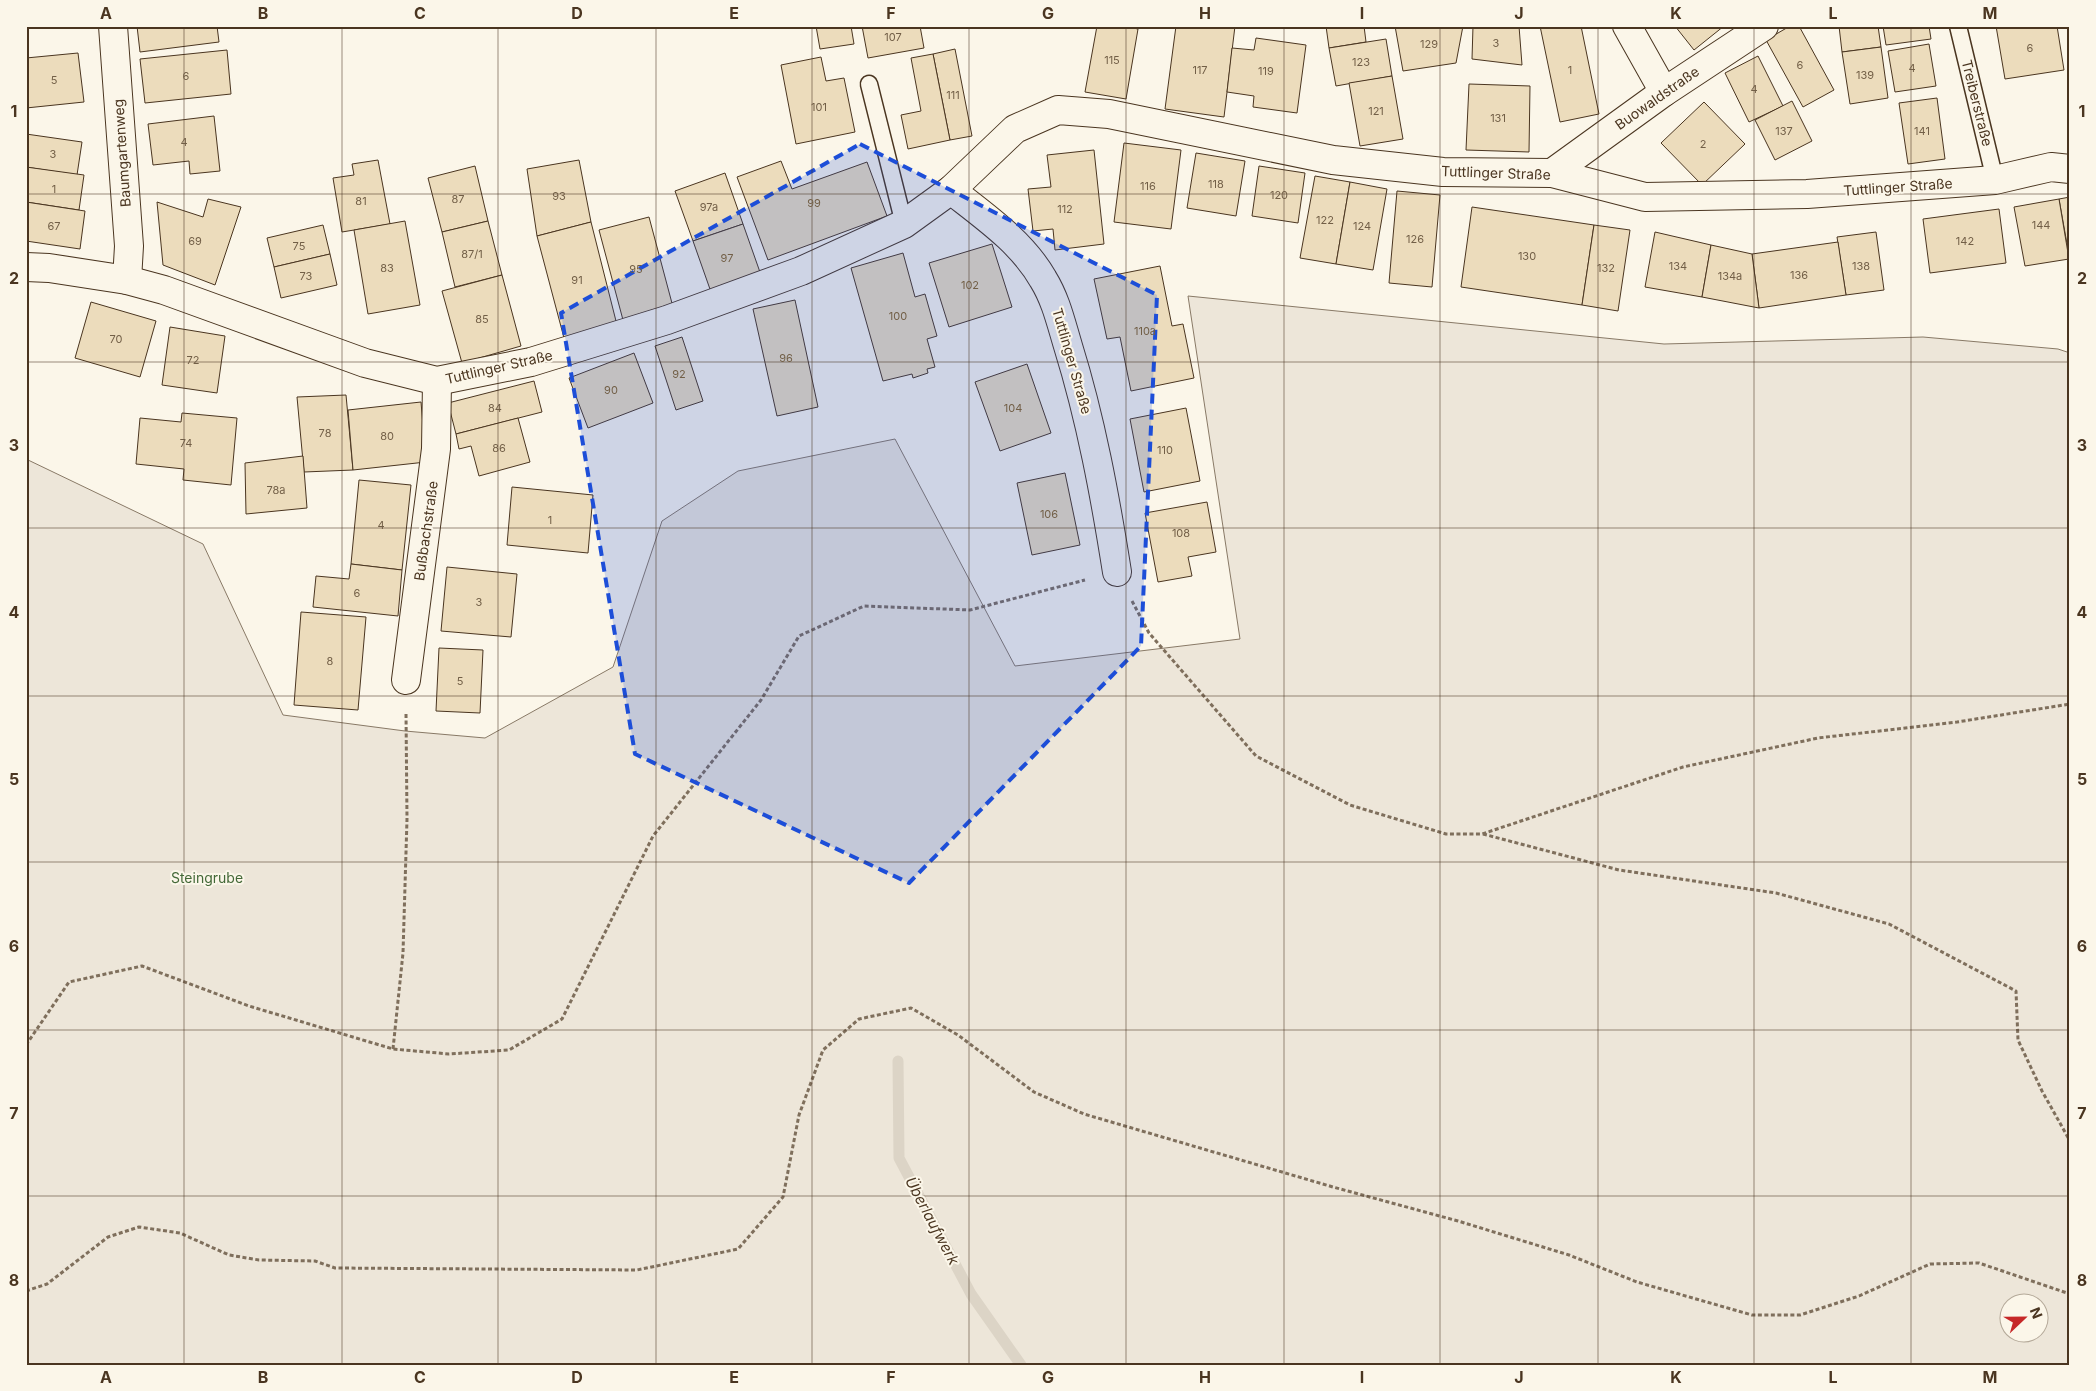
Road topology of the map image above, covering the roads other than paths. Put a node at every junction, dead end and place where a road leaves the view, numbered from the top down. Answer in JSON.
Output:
{"nodes":[{"id":1,"x":113,"y":26,"type":"edge"},
{"id":2,"x":1627,"y":26,"type":"edge"},
{"id":3,"x":1764,"y":26,"type":"edge"},
{"id":4,"x":1958,"y":26,"type":"edge"},
{"id":5,"x":869,"y":84,"type":"dead end"},
{"id":6,"x":1664,"y":92,"type":"junction"},
{"id":7,"x":2070,"y":169,"type":"edge"},
{"id":8,"x":1552,"y":173,"type":"junction"},
{"id":9,"x":1996,"y":180,"type":"junction"},
{"id":10,"x":951,"y":190,"type":"junction"},
{"id":11,"x":904,"y":224,"type":"junction"},
{"id":12,"x":26,"y":267,"type":"edge"},
{"id":13,"x":127,"y":280,"type":"junction"},
{"id":14,"x":437,"y":381,"type":"junction"},
{"id":15,"x":1117,"y":572,"type":"road end"},
{"id":16,"x":406,"y":680,"type":"road end"}],
"edges":[{"from":1,"to":13,"type":"street","name":"Baumgartenweg"},
{"from":2,"to":6,"type":"street"},
{"from":3,"to":6,"type":"street","name":"Buowaldstraße"},
{"from":4,"to":9,"type":"lane","name":"Treiberstraße"},
{"from":5,"to":11,"type":"lane"},
{"from":6,"to":8,"type":"street","name":"Buowaldstraße"},
{"from":7,"to":9,"type":"street","name":"Tuttlinger Straße"},
{"from":8,"to":9,"type":"street","name":"Tuttlinger Straße"},
{"from":8,"to":10,"type":"street","name":"Tuttlinger Straße"},
{"from":10,"to":11,"type":"street","name":"Tuttlinger Straße"},
{"from":10,"to":15,"type":"street","name":"Tuttlinger Straße"},
{"from":11,"to":14,"type":"street","name":"Tuttlinger Straße"},
{"from":12,"to":13,"type":"street","name":"Tuttlinger Straße"},
{"from":13,"to":14,"type":"street","name":"Tuttlinger Straße"},
{"from":14,"to":16,"type":"street","name":"Bußbachstraße"}]}
